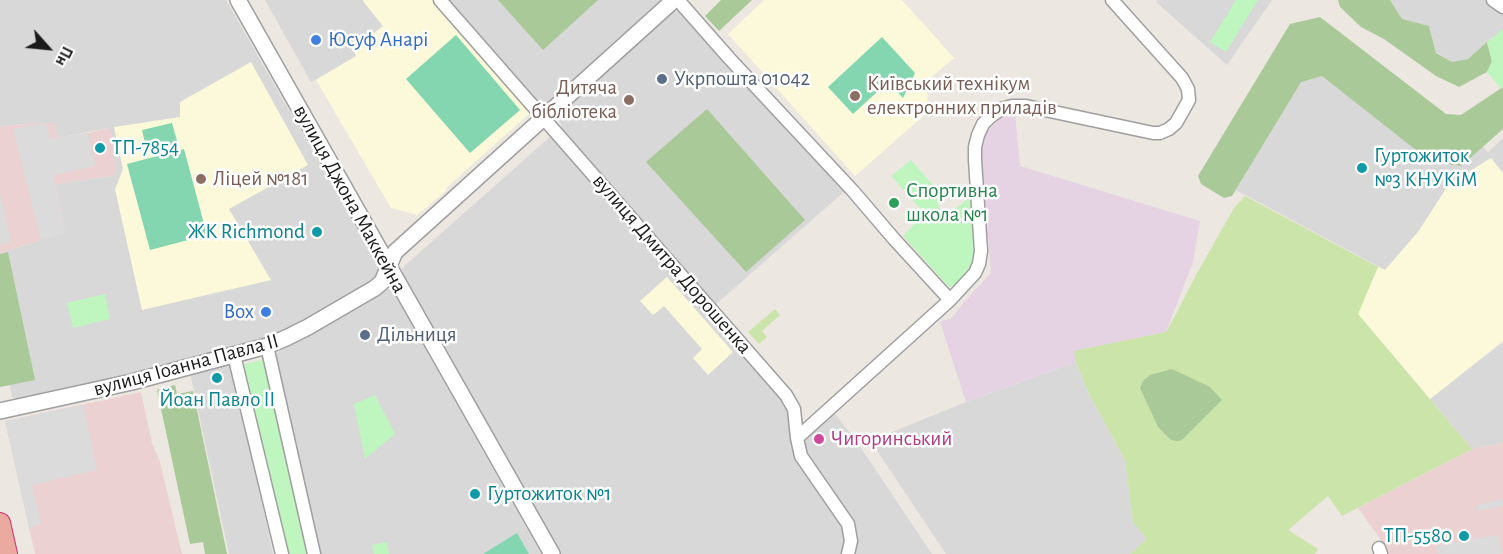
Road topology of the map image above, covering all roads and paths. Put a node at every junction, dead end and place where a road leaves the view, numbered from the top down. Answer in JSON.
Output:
{"nodes":[{"id":1,"x":440,"y":0,"type":"edge"},
{"id":2,"x":676,"y":0,"type":"edge"},
{"id":3,"x":1112,"y":0,"type":"edge"},
{"id":4,"x":1493,"y":0,"type":"edge"},
{"id":5,"x":243,"y":2,"type":"edge"},
{"id":6,"x":1503,"y":7,"type":"edge"},
{"id":7,"x":543,"y":118,"type":"junction"},
{"id":8,"x":389,"y":268,"type":"junction"},
{"id":9,"x":950,"y":300,"type":"junction"},
{"id":10,"x":267,"y":346,"type":"junction"},
{"id":11,"x":234,"y":355,"type":"junction"},
{"id":12,"x":0,"y":411,"type":"edge"},
{"id":13,"x":797,"y":438,"type":"junction"},
{"id":14,"x":0,"y":523,"type":"edge"},
{"id":15,"x":7,"y":554,"type":"edge"},
{"id":16,"x":282,"y":554,"type":"edge"},
{"id":17,"x":314,"y":554,"type":"edge"},
{"id":18,"x":552,"y":554,"type":"edge"},
{"id":19,"x":848,"y":554,"type":"edge"}],
"edges":[{"from":1,"to":7,"type":"street","name":"вулиця Дмитра Дорошенка"},
{"from":2,"to":7,"type":"street","name":"вулиця Іоанна Павла II"},
{"from":2,"to":9,"type":"street"},
{"from":3,"to":9,"type":"street"},
{"from":4,"to":6,"type":"street"},
{"from":5,"to":8,"type":"street","name":"вулиця Джона Маккейна"},
{"from":7,"to":8,"type":"street","name":"вулиця Іоанна Павла II"},
{"from":7,"to":13,"type":"street","name":"вулиця Дмитра Дорошенка"},
{"from":8,"to":10,"type":"street","name":"вулиця Іоанна Павла II"},
{"from":8,"to":18,"type":"street","name":"вулиця Джона Маккейна"},
{"from":9,"to":13,"type":"street"},
{"from":10,"to":11,"type":"street","name":"вулиця Іоанна Павла II"},
{"from":10,"to":17,"type":"street"},
{"from":11,"to":12,"type":"street","name":"вулиця Іоанна Павла II"},
{"from":11,"to":16,"type":"street"},
{"from":13,"to":19,"type":"street","name":"вулиця Дмитра Дорошенка"},
{"from":14,"to":15,"type":"highway"}]}
